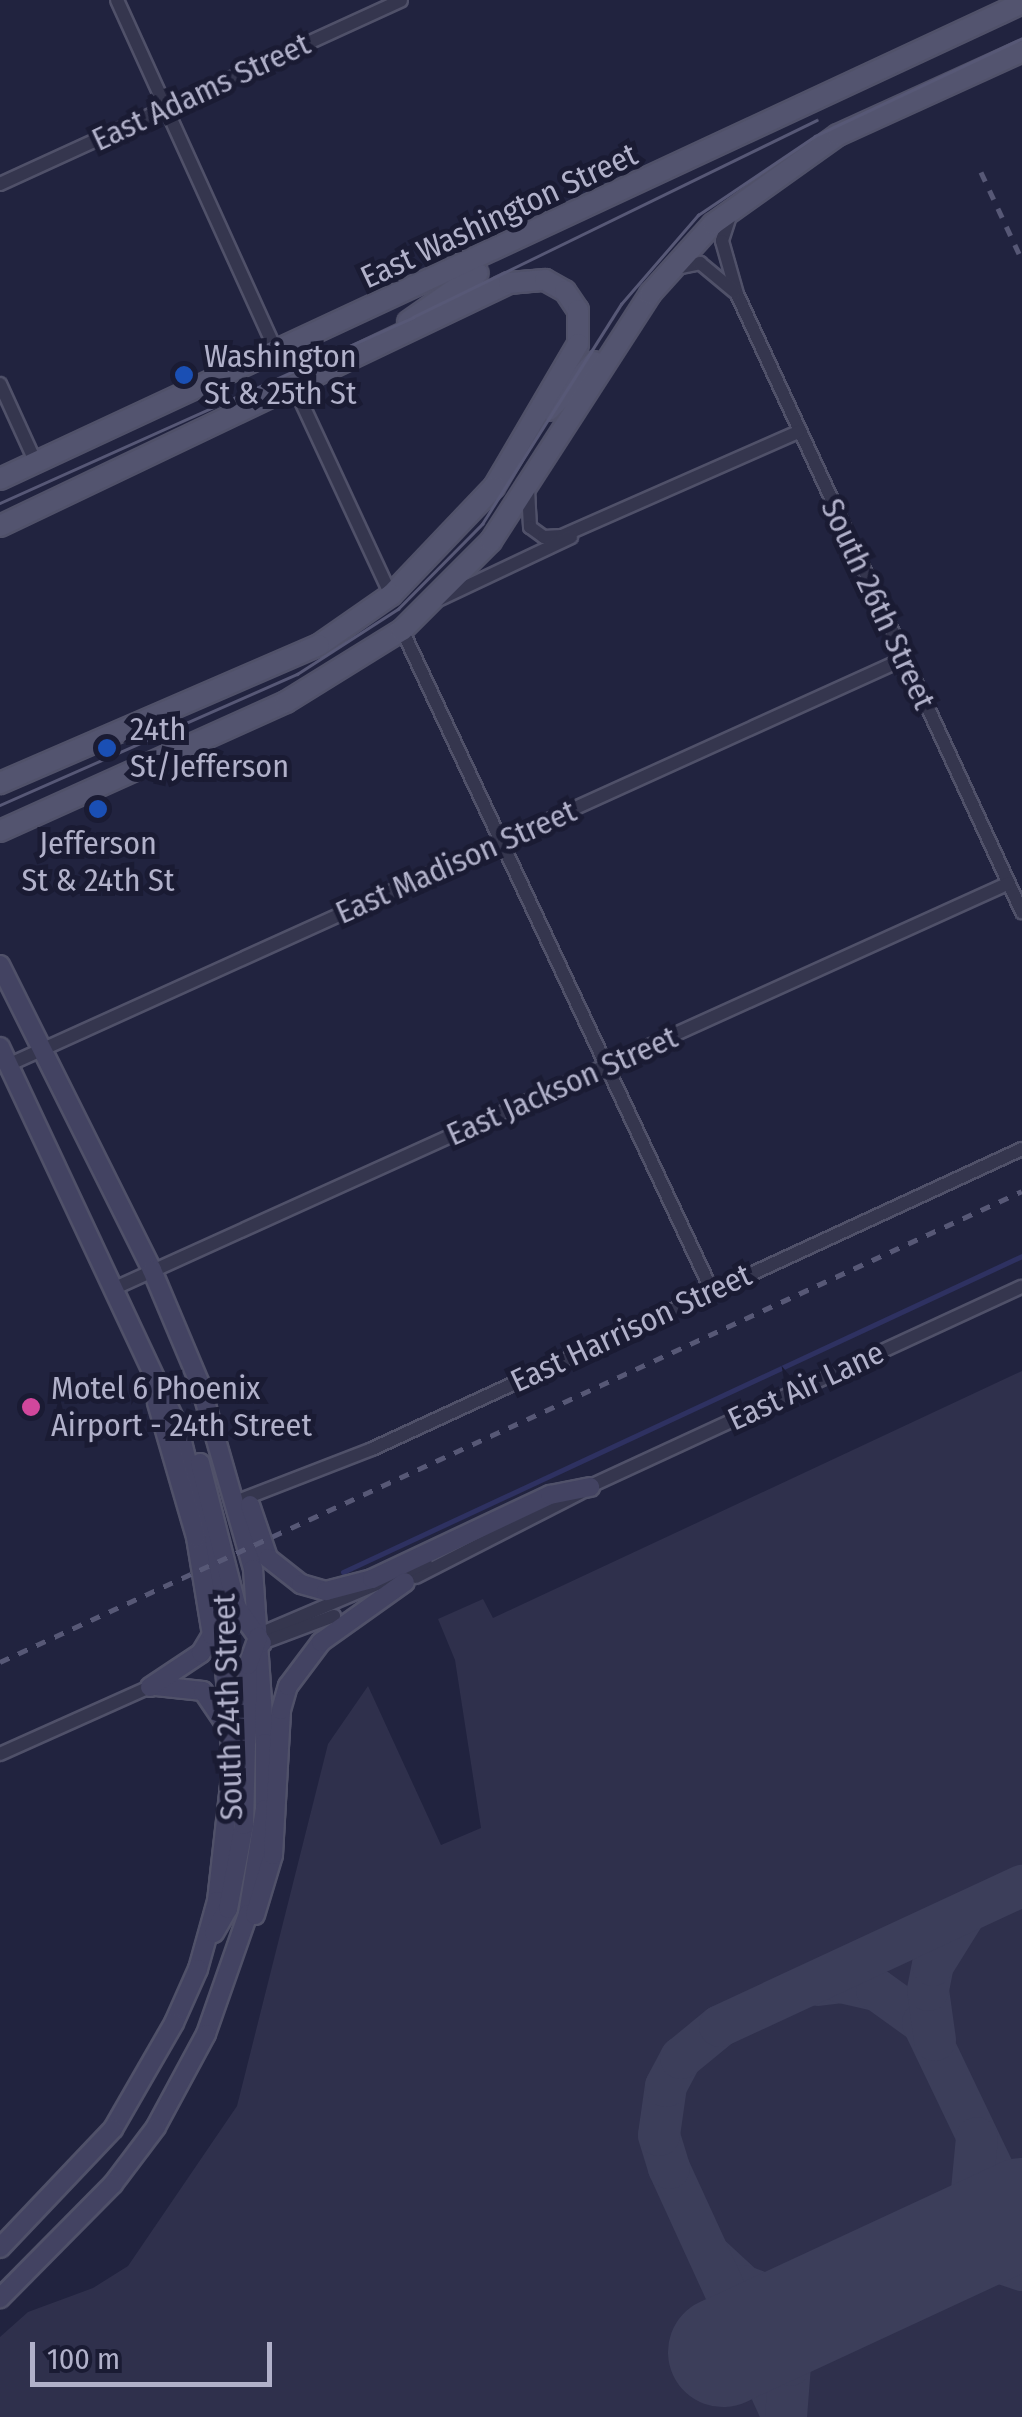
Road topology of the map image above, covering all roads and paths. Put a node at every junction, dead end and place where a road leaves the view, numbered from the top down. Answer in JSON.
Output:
{"nodes":[{"id":1,"x":117,"y":0,"type":"edge"},
{"id":2,"x":401,"y":0,"type":"edge"},
{"id":3,"x":1022,"y":4,"type":"edge"},
{"id":4,"x":1022,"y":50,"type":"edge"},
{"id":5,"x":166,"y":108,"type":"junction"},
{"id":6,"x":0,"y":184,"type":"edge"},
{"id":7,"x":624,"y":192,"type":"junction"},
{"id":8,"x":734,"y":205,"type":"junction"},
{"id":9,"x":668,"y":271,"type":"junction"},
{"id":10,"x":737,"y":294,"type":"junction"},
{"id":11,"x":392,"y":338,"type":"junction"},
{"id":12,"x":277,"y":352,"type":"junction"},
{"id":13,"x":0,"y":384,"type":"edge"},
{"id":14,"x":293,"y":384,"type":"junction"},
{"id":15,"x":529,"y":428,"type":"junction"},
{"id":16,"x":798,"y":432,"type":"junction"},
{"id":17,"x":36,"y":463,"type":"junction"},
{"id":18,"x":0,"y":479,"type":"edge"},
{"id":19,"x":528,"y":488,"type":"junction"},
{"id":20,"x":0,"y":526,"type":"edge"},
{"id":21,"x":582,"y":530,"type":"junction"},
{"id":22,"x":391,"y":595,"type":"junction"},
{"id":23,"x":437,"y":600,"type":"junction"},
{"id":24,"x":402,"y":630,"type":"junction"},
{"id":25,"x":904,"y":659,"type":"junction"},
{"id":26,"x":0,"y":783,"type":"edge"},
{"id":27,"x":0,"y":831,"type":"edge"},
{"id":28,"x":504,"y":840,"type":"junction"},
{"id":29,"x":1009,"y":883,"type":"junction"},
{"id":30,"x":1022,"y":912,"type":"edge"},
{"id":31,"x":0,"y":966,"type":"edge"},
{"id":32,"x":42,"y":1050,"type":"junction"},
{"id":33,"x":4,"y":1056,"type":"edge"},
{"id":34,"x":607,"y":1066,"type":"junction"},
{"id":35,"x":1022,"y":1149,"type":"edge"},
{"id":36,"x":152,"y":1270,"type":"junction"},
{"id":37,"x":1022,"y":1286,"type":"edge"},
{"id":38,"x":115,"y":1288,"type":"junction"},
{"id":39,"x":712,"y":1290,"type":"junction"},
{"id":40,"x":152,"y":1378,"type":"junction"},
{"id":41,"x":179,"y":1430,"type":"junction"},
{"id":42,"x":590,"y":1487,"type":"junction"},
{"id":43,"x":243,"y":1500,"type":"junction"},
{"id":44,"x":405,"y":1582,"type":"junction"},
{"id":45,"x":260,"y":1638,"type":"junction"},
{"id":46,"x":150,"y":1687,"type":"junction"},
{"id":47,"x":230,"y":1732,"type":"junction"},
{"id":48,"x":0,"y":1754,"type":"edge"},
{"id":49,"x":242,"y":1943,"type":"junction"},
{"id":50,"x":206,"y":1947,"type":"junction"},
{"id":51,"x":0,"y":2248,"type":"edge"},
{"id":52,"x":0,"y":2298,"type":"edge"}],
"edges":[{"from":1,"to":5,"type":"street"},
{"from":2,"to":5,"type":"street","name":"East Adams Street"},
{"from":3,"to":7,"type":"main road","name":"East Washington Street"},
{"from":4,"to":8,"type":"main road"},
{"from":5,"to":6,"type":"street","name":"East Adams Street"},
{"from":5,"to":12,"type":"street"},
{"from":7,"to":11,"type":"main road"},
{"from":7,"to":12,"type":"main road","name":"East Washington Street"},
{"from":8,"to":9,"type":"main road"},
{"from":8,"to":10,"type":"street","name":"South 26th Street"},
{"from":9,"to":10,"type":"street","name":"South 26th Street"},
{"from":9,"to":15,"type":"main road"},
{"from":9,"to":19,"type":"main road"},
{"from":10,"to":16,"type":"street","name":"South 26th Street"},
{"from":11,"to":14,"type":"main road","name":"East Washington Street"},
{"from":11,"to":15,"type":"main road","name":"East Washington Street"},
{"from":12,"to":17,"type":"main road","name":"East Washington Street"},
{"from":13,"to":17,"type":"street"},
{"from":14,"to":20,"type":"main road","name":"East Washington Street"},
{"from":14,"to":22,"type":"street"},
{"from":15,"to":22,"type":"main road"},
{"from":16,"to":21,"type":"street"},
{"from":16,"to":25,"type":"street","name":"South 26th Street"},
{"from":17,"to":18,"type":"main road","name":"East Washington Street"},
{"from":19,"to":21,"type":"street"},
{"from":19,"to":23,"type":"main road"},
{"from":21,"to":23,"type":"street"},
{"from":22,"to":26,"type":"main road"},
{"from":23,"to":24,"type":"main road"},
{"from":24,"to":27,"type":"main road"},
{"from":24,"to":28,"type":"street"},
{"from":25,"to":28,"type":"street","name":"East Madison Street"},
{"from":25,"to":29,"type":"street","name":"South 26th Street"},
{"from":28,"to":32,"type":"street","name":"East Madison Street"},
{"from":28,"to":34,"type":"street"},
{"from":29,"to":30,"type":"street","name":"South 26th Street"},
{"from":29,"to":34,"type":"street","name":"East Jackson Street"},
{"from":31,"to":32,"type":"main road"},
{"from":32,"to":33,"type":"street","name":"East Madison Street"},
{"from":32,"to":36,"type":"main road"},
{"from":33,"to":38,"type":"main road","name":"South 24th Street"},
{"from":34,"to":36,"type":"street","name":"East Jackson Street"},
{"from":34,"to":39,"type":"street"},
{"from":35,"to":39,"type":"street","name":"East Harrison Street"},
{"from":36,"to":38,"type":"street","name":"East Jackson Street"},
{"from":36,"to":43,"type":"main road"},
{"from":37,"to":42,"type":"street","name":"East Air Lane"},
{"from":38,"to":40,"type":"main road","name":"South 24th Street"},
{"from":39,"to":43,"type":"street","name":"East Harrison Street"},
{"from":40,"to":41,"type":"main road","name":"South 24th Street"},
{"from":40,"to":46,"type":"main road"},
{"from":41,"to":45,"type":"main road"},
{"from":41,"to":47,"type":"main road","name":"South 24th Street"},
{"from":42,"to":43,"type":"main road"},
{"from":42,"to":44,"type":"street","name":"East Air Lane"},
{"from":42,"to":45,"type":"street","name":"East Air Lane"},
{"from":43,"to":45,"type":"main road","name":"South 24th Street"},
{"from":44,"to":45,"type":"street","name":"East Air Lane"},
{"from":44,"to":49,"type":"main road"},
{"from":45,"to":49,"type":"main road","name":"South 24th Street"},
{"from":45,"to":50,"type":"main road"},
{"from":46,"to":47,"type":"main road"},
{"from":46,"to":48,"type":"street"},
{"from":47,"to":50,"type":"main road","name":"South 24th Street"},
{"from":49,"to":52,"type":"main road","name":"South 24th Street"},
{"from":50,"to":51,"type":"main road","name":"South 24th Street"}]}
